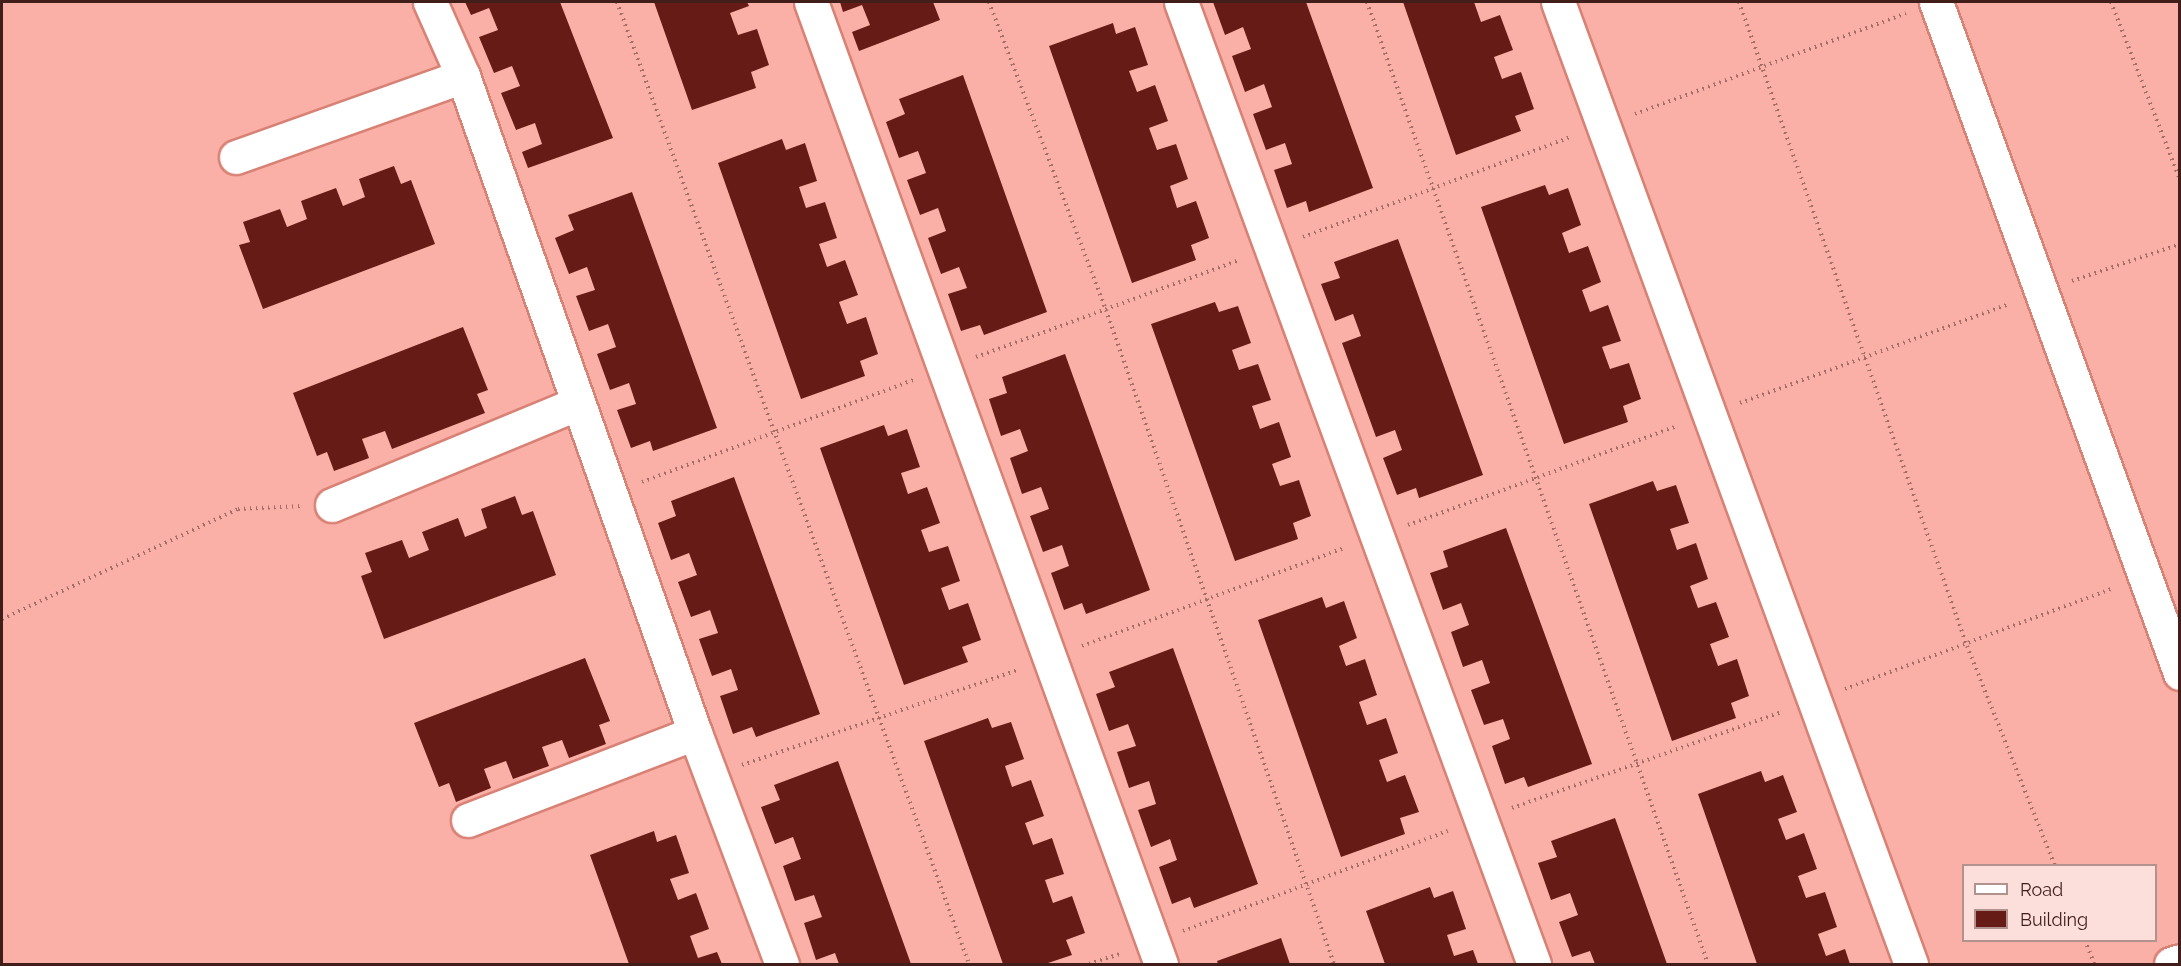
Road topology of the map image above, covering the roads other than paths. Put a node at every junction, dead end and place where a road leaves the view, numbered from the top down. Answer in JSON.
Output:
{"nodes":[{"id":1,"x":430,"y":2,"type":"edge"},
{"id":2,"x":811,"y":2,"type":"edge"},
{"id":3,"x":1181,"y":2,"type":"edge"},
{"id":4,"x":1558,"y":2,"type":"edge"},
{"id":5,"x":1936,"y":2,"type":"edge"},
{"id":6,"x":463,"y":76,"type":"junction"},
{"id":7,"x":236,"y":157,"type":"dead end"},
{"id":8,"x":578,"y":403,"type":"junction"},
{"id":9,"x":332,"y":505,"type":"road end"},
{"id":10,"x":2180,"y":673,"type":"edge"},
{"id":11,"x":695,"y":733,"type":"junction"},
{"id":12,"x":468,"y":820,"type":"dead end"},
{"id":13,"x":1157,"y":953,"type":"edge"},
{"id":14,"x":2180,"y":961,"type":"edge"},
{"id":15,"x":782,"y":964,"type":"edge"},
{"id":16,"x":1534,"y":964,"type":"edge"},
{"id":17,"x":1911,"y":964,"type":"edge"},
{"id":18,"x":2171,"y":964,"type":"edge"}],
"edges":[{"from":1,"to":6,"type":"street"},
{"from":2,"to":13,"type":"street"},
{"from":3,"to":16,"type":"street"},
{"from":4,"to":17,"type":"street"},
{"from":5,"to":10,"type":"street"},
{"from":6,"to":7,"type":"street"},
{"from":6,"to":8,"type":"street"},
{"from":8,"to":9,"type":"street"},
{"from":8,"to":11,"type":"street"},
{"from":11,"to":12,"type":"street"},
{"from":11,"to":15,"type":"street"},
{"from":14,"to":18,"type":"street"}]}
